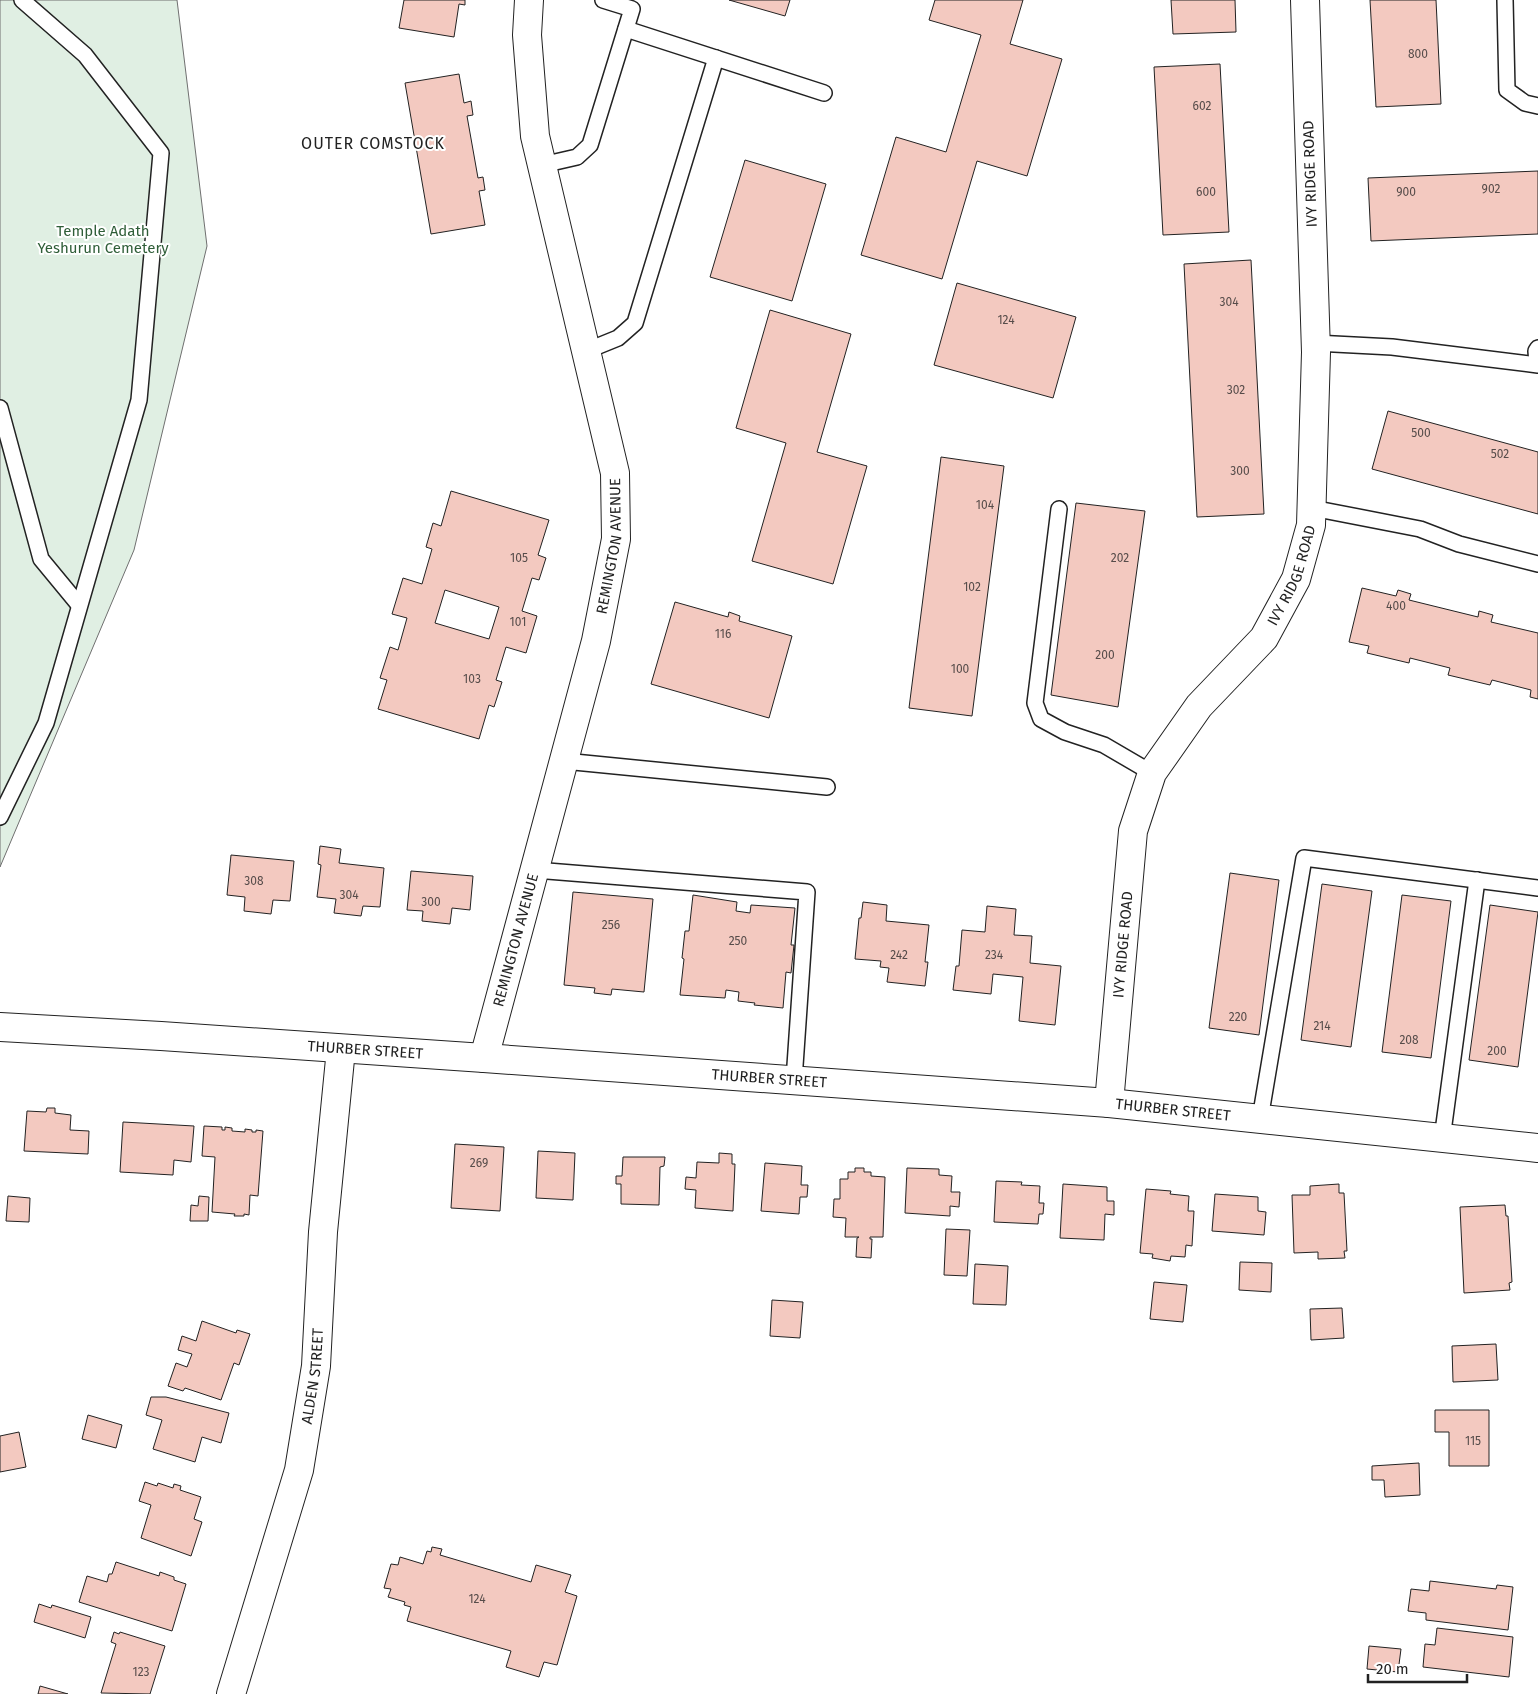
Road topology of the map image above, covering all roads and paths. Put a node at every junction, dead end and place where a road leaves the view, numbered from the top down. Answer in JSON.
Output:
{"nodes":[{"id":1,"x":22,"y":0,"type":"edge"},
{"id":2,"x":529,"y":0,"type":"edge"},
{"id":3,"x":603,"y":0,"type":"edge"},
{"id":4,"x":1305,"y":0,"type":"edge"},
{"id":5,"x":1505,"y":0,"type":"edge"},
{"id":6,"x":626,"y":29,"type":"junction"},
{"id":7,"x":716,"y":58,"type":"junction"},
{"id":8,"x":824,"y":94,"type":"dead end"},
{"id":9,"x":1538,"y":106,"type":"edge"},
{"id":10,"x":542,"y":165,"type":"junction"},
{"id":11,"x":1315,"y":343,"type":"junction"},
{"id":12,"x":1538,"y":348,"type":"edge"},
{"id":13,"x":586,"y":351,"type":"junction"},
{"id":14,"x":1537,"y":365,"type":"edge"},
{"id":15,"x":0,"y":408,"type":"edge"},
{"id":16,"x":1312,"y":508,"type":"junction"},
{"id":17,"x":1059,"y":509,"type":"dead end"},
{"id":18,"x":1538,"y":564,"type":"edge"},
{"id":19,"x":79,"y":604,"type":"junction"},
{"id":20,"x":564,"y":761,"type":"junction"},
{"id":21,"x":1152,"y":774,"type":"junction"},
{"id":22,"x":827,"y":787,"type":"dead end"},
{"id":23,"x":0,"y":817,"type":"edge"},
{"id":24,"x":535,"y":870,"type":"junction"},
{"id":25,"x":1477,"y":880,"type":"junction"},
{"id":26,"x":1538,"y":888,"type":"edge"},
{"id":27,"x":0,"y":1028,"type":"edge"},
{"id":28,"x":341,"y":1049,"type":"junction"},
{"id":29,"x":484,"y":1058,"type":"junction"},
{"id":30,"x":794,"y":1080,"type":"junction"},
{"id":31,"x":1109,"y":1103,"type":"junction"},
{"id":32,"x":1260,"y":1119,"type":"junction"},
{"id":33,"x":1442,"y":1139,"type":"junction"},
{"id":34,"x":1538,"y":1148,"type":"edge"},
{"id":35,"x":231,"y":1694,"type":"edge"}],
"edges":[{"from":1,"to":19,"type":"lane"},
{"from":2,"to":10,"type":"street","name":"REMINGTON AVENUE"},
{"from":3,"to":6,"type":"lane"},
{"from":4,"to":11,"type":"street","name":"IVY RIDGE ROAD"},
{"from":5,"to":9,"type":"lane"},
{"from":6,"to":7,"type":"lane"},
{"from":6,"to":10,"type":"lane"},
{"from":7,"to":8,"type":"lane"},
{"from":7,"to":13,"type":"lane"},
{"from":10,"to":13,"type":"street","name":"REMINGTON AVENUE"},
{"from":11,"to":14,"type":"lane"},
{"from":11,"to":16,"type":"street","name":"IVY RIDGE ROAD"},
{"from":12,"to":14,"type":"lane"},
{"from":13,"to":20,"type":"street","name":"REMINGTON AVENUE"},
{"from":15,"to":19,"type":"lane"},
{"from":16,"to":18,"type":"lane"},
{"from":16,"to":21,"type":"street","name":"IVY RIDGE ROAD"},
{"from":17,"to":21,"type":"lane"},
{"from":19,"to":23,"type":"lane"},
{"from":20,"to":22,"type":"lane"},
{"from":20,"to":24,"type":"street","name":"REMINGTON AVENUE"},
{"from":21,"to":31,"type":"street","name":"IVY RIDGE ROAD"},
{"from":24,"to":29,"type":"street","name":"REMINGTON AVENUE"},
{"from":24,"to":30,"type":"lane"},
{"from":25,"to":26,"type":"lane"},
{"from":25,"to":32,"type":"lane"},
{"from":25,"to":33,"type":"lane"},
{"from":27,"to":28,"type":"street","name":"THURBER STREET"},
{"from":28,"to":29,"type":"street","name":"THURBER STREET"},
{"from":28,"to":35,"type":"street","name":"ALDEN STREET"},
{"from":29,"to":30,"type":"street","name":"THURBER STREET"},
{"from":30,"to":31,"type":"street","name":"THURBER STREET"},
{"from":31,"to":32,"type":"street","name":"THURBER STREET"},
{"from":32,"to":33,"type":"street","name":"THURBER STREET"},
{"from":33,"to":34,"type":"street","name":"THURBER STREET"}]}
